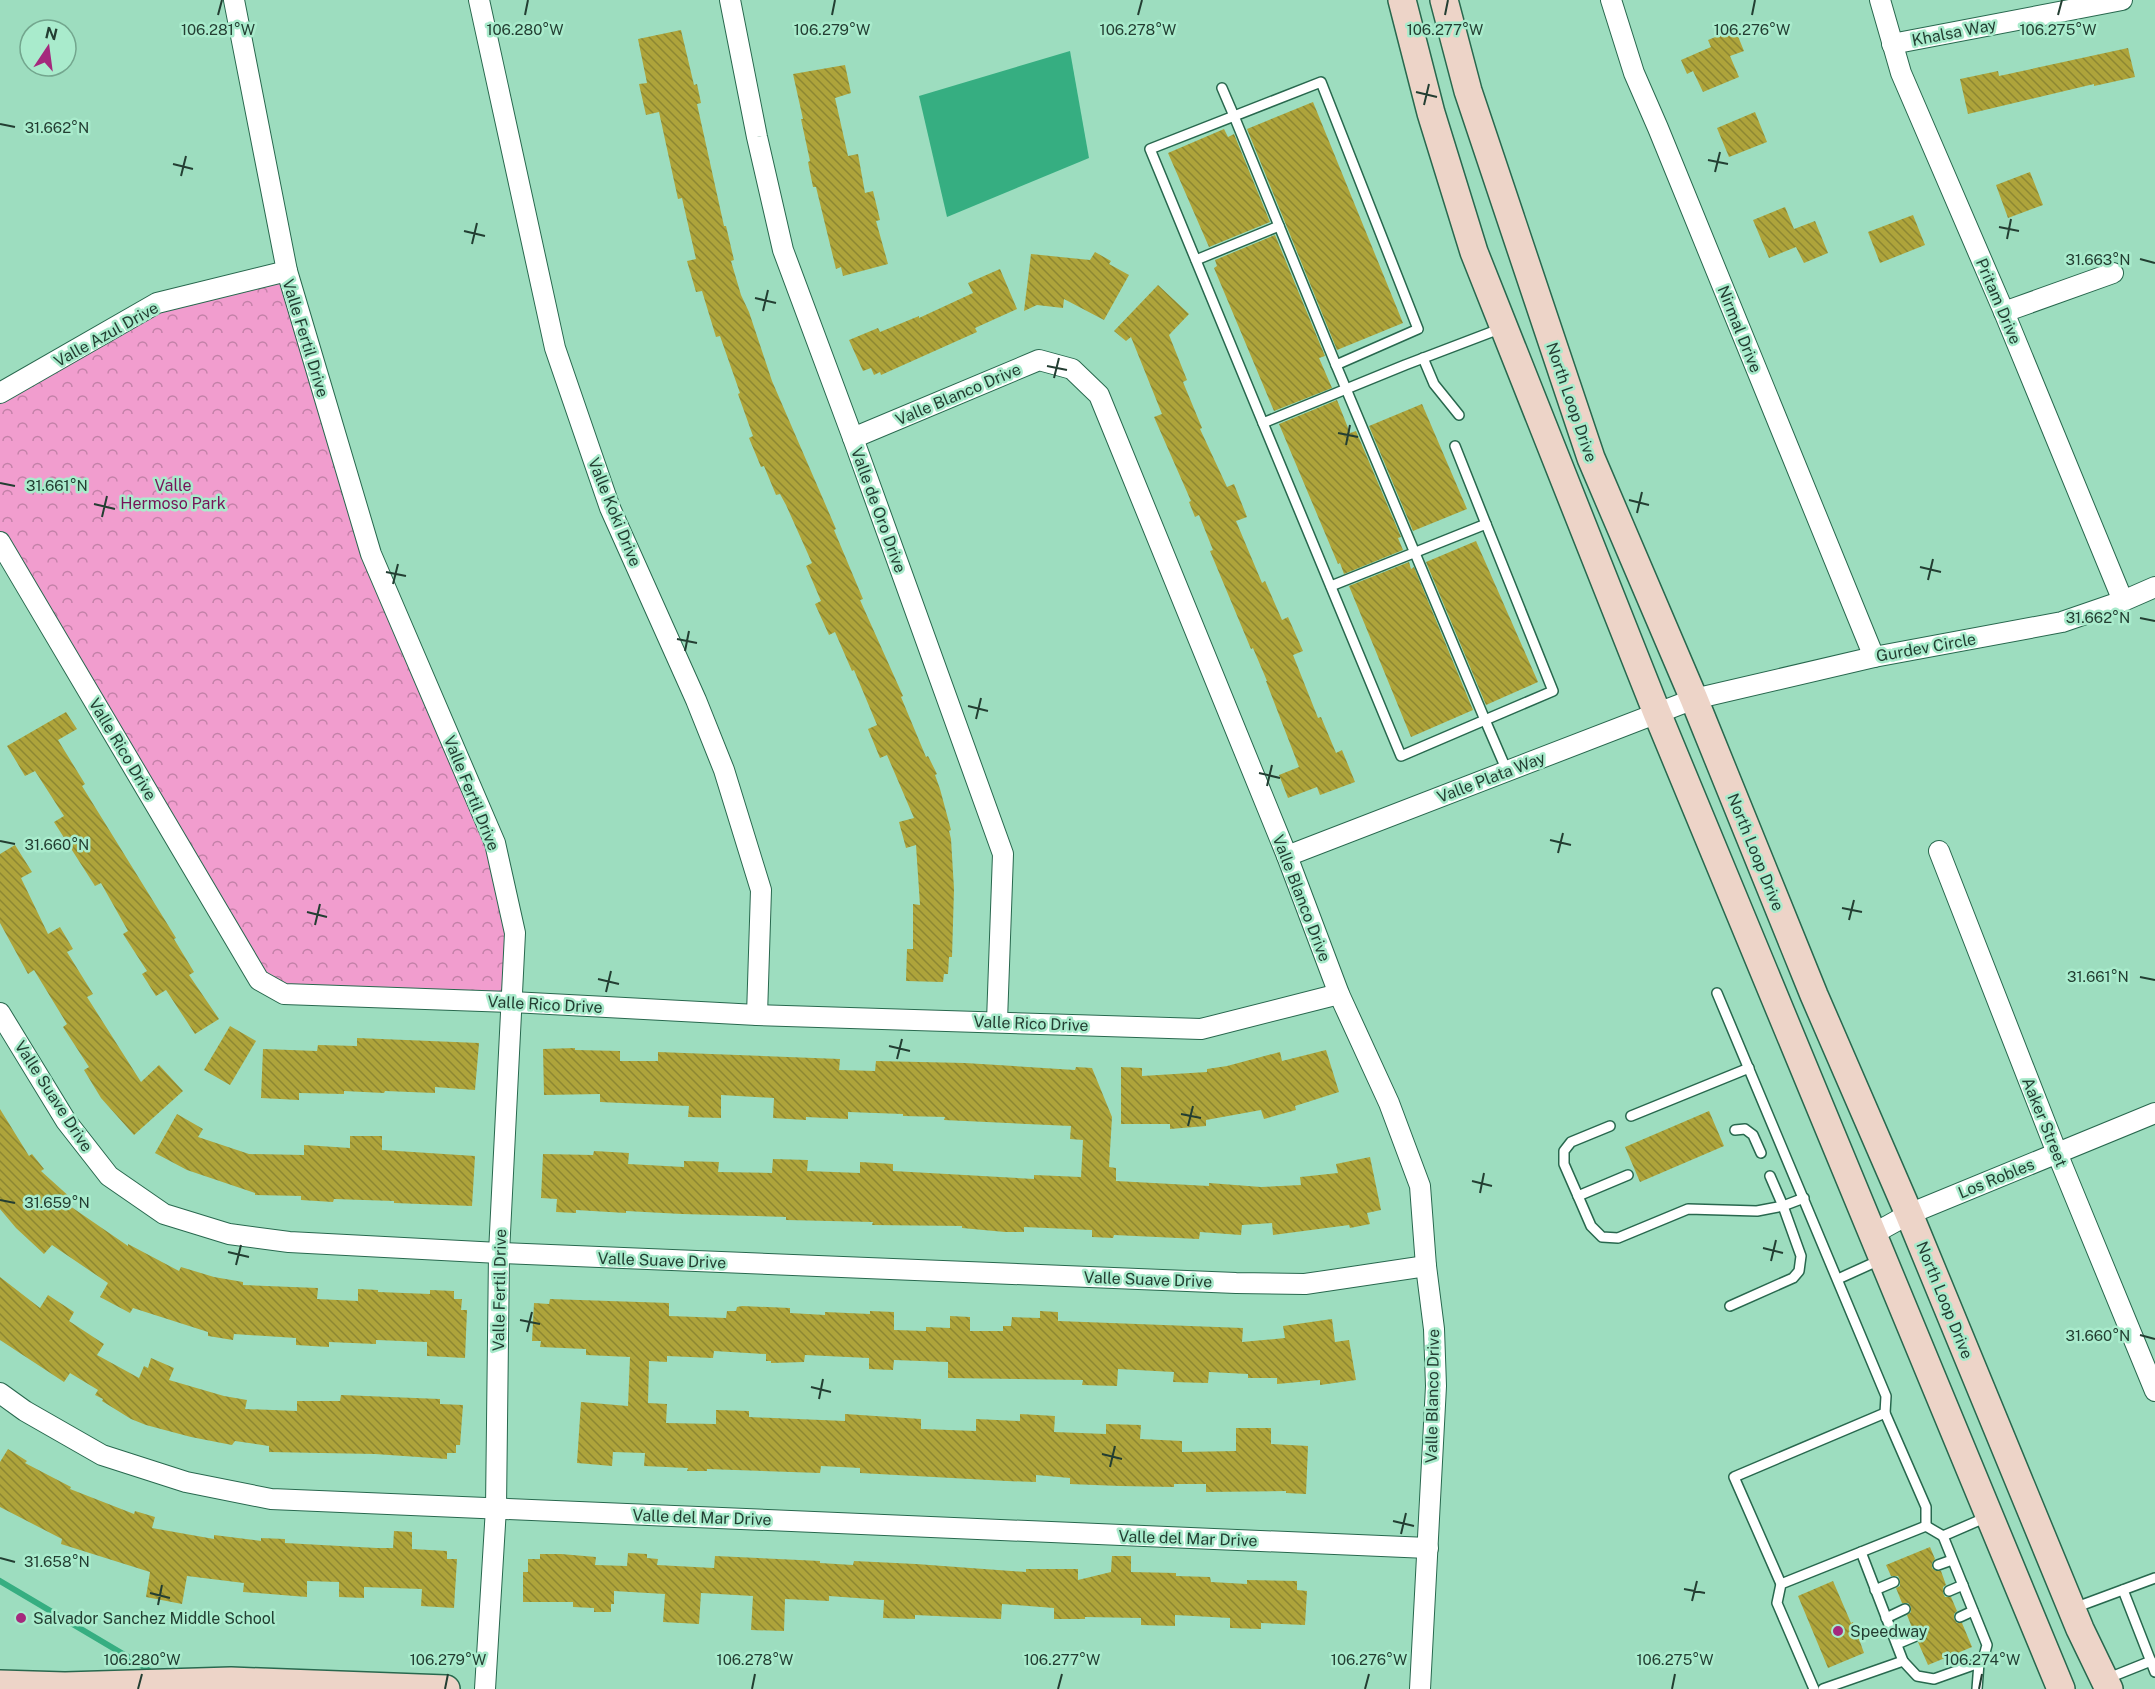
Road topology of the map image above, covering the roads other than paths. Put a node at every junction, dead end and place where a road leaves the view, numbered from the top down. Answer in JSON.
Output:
{"nodes":[{"id":1,"x":234,"y":0,"type":"edge"},
{"id":2,"x":479,"y":0,"type":"edge"},
{"id":3,"x":730,"y":0,"type":"edge"},
{"id":4,"x":1402,"y":0,"type":"edge"},
{"id":5,"x":1444,"y":0,"type":"edge"},
{"id":6,"x":1611,"y":0,"type":"edge"},
{"id":7,"x":1880,"y":0,"type":"edge"},
{"id":8,"x":2122,"y":0,"type":"edge"},
{"id":9,"x":1892,"y":44,"type":"junction"},
{"id":10,"x":1222,"y":88,"type":"dead end"},
{"id":11,"x":1233,"y":116,"type":"junction"},
{"id":12,"x":1279,"y":226,"type":"junction"},
{"id":13,"x":1196,"y":260,"type":"junction"},
{"id":14,"x":286,"y":271,"type":"junction"},
{"id":15,"x":2114,"y":273,"type":"dead end"},
{"id":16,"x":2004,"y":312,"type":"junction"},
{"id":17,"x":1504,"y":327,"type":"junction"},
{"id":18,"x":1423,"y":358,"type":"junction"},
{"id":19,"x":1336,"y":365,"type":"junction"},
{"id":20,"x":1347,"y":389,"type":"junction"},
{"id":21,"x":0,"y":393,"type":"edge"},
{"id":22,"x":1460,"y":415,"type":"dead end"},
{"id":23,"x":1263,"y":423,"type":"junction"},
{"id":24,"x":854,"y":438,"type":"junction"},
{"id":25,"x":1455,"y":446,"type":"dead end"},
{"id":26,"x":1486,"y":524,"type":"junction"},
{"id":27,"x":0,"y":542,"type":"edge"},
{"id":28,"x":1414,"y":551,"type":"junction"},
{"id":29,"x":1331,"y":586,"type":"junction"},
{"id":30,"x":2155,"y":587,"type":"edge"},
{"id":31,"x":2123,"y":601,"type":"junction"},
{"id":32,"x":1874,"y":657,"type":"junction"},
{"id":33,"x":1694,"y":699,"type":"junction"},
{"id":34,"x":1657,"y":713,"type":"junction"},
{"id":35,"x":1485,"y":720,"type":"junction"},
{"id":36,"x":1507,"y":771,"type":"junction"},
{"id":37,"x":1939,"y":851,"type":"dead end"},
{"id":38,"x":1287,"y":856,"type":"junction"},
{"id":39,"x":1717,"y":993,"type":"dead end"},
{"id":40,"x":1339,"y":994,"type":"junction"},
{"id":41,"x":512,"y":1002,"type":"junction"},
{"id":42,"x":0,"y":1013,"type":"edge"},
{"id":43,"x":756,"y":1015,"type":"junction"},
{"id":44,"x":997,"y":1021,"type":"junction"},
{"id":45,"x":1749,"y":1068,"type":"junction"},
{"id":46,"x":2155,"y":1113,"type":"edge"},
{"id":47,"x":1631,"y":1116,"type":"dead end"},
{"id":48,"x":1610,"y":1126,"type":"dead end"},
{"id":49,"x":1735,"y":1130,"type":"dead end"},
{"id":50,"x":1761,"y":1153,"type":"dead end"},
{"id":51,"x":2057,"y":1153,"type":"junction"},
{"id":52,"x":1628,"y":1175,"type":"dead end"},
{"id":53,"x":1770,"y":1176,"type":"dead end"},
{"id":54,"x":1578,"y":1196,"type":"junction"},
{"id":55,"x":1804,"y":1198,"type":"junction"},
{"id":56,"x":1784,"y":1206,"type":"junction"},
{"id":57,"x":1910,"y":1214,"type":"junction"},
{"id":58,"x":1878,"y":1246,"type":"junction"},
{"id":59,"x":499,"y":1253,"type":"junction"},
{"id":60,"x":1426,"y":1266,"type":"junction"},
{"id":61,"x":1838,"y":1279,"type":"junction"},
{"id":62,"x":1730,"y":1306,"type":"dead end"},
{"id":63,"x":2155,"y":1390,"type":"edge"},
{"id":64,"x":0,"y":1393,"type":"edge"},
{"id":65,"x":1885,"y":1413,"type":"junction"},
{"id":66,"x":496,"y":1508,"type":"junction"},
{"id":67,"x":1989,"y":1516,"type":"junction"},
{"id":68,"x":1926,"y":1526,"type":"junction"},
{"id":69,"x":1943,"y":1536,"type":"junction"},
{"id":70,"x":1428,"y":1548,"type":"junction"},
{"id":71,"x":1861,"y":1552,"type":"junction"},
{"id":72,"x":1952,"y":1560,"type":"junction"},
{"id":73,"x":1938,"y":1565,"type":"dead end"},
{"id":74,"x":2155,"y":1578,"type":"edge"},
{"id":75,"x":1894,"y":1582,"type":"dead end"},
{"id":76,"x":1781,"y":1584,"type":"junction"},
{"id":77,"x":1963,"y":1585,"type":"junction"},
{"id":78,"x":1875,"y":1590,"type":"junction"},
{"id":79,"x":2123,"y":1590,"type":"junction"},
{"id":80,"x":1948,"y":1591,"type":"dead end"},
{"id":81,"x":1905,"y":1609,"type":"dead end"},
{"id":82,"x":2072,"y":1609,"type":"junction"},
{"id":83,"x":1973,"y":1611,"type":"junction"},
{"id":84,"x":1960,"y":1617,"type":"dead end"},
{"id":85,"x":1886,"y":1618,"type":"junction"},
{"id":86,"x":1916,"y":1636,"type":"dead end"},
{"id":87,"x":2155,"y":1643,"type":"edge"},
{"id":88,"x":1897,"y":1644,"type":"junction"},
{"id":89,"x":2145,"y":1647,"type":"junction"},
{"id":90,"x":1903,"y":1661,"type":"junction"},
{"id":91,"x":2151,"y":1661,"type":"junction"},
{"id":92,"x":1978,"y":1663,"type":"junction"},
{"id":93,"x":2155,"y":1672,"type":"edge"},
{"id":94,"x":0,"y":1684,"type":"edge"},
{"id":95,"x":2107,"y":1684,"type":"edge"},
{"id":96,"x":446,"y":1689,"type":"edge"},
{"id":97,"x":485,"y":1689,"type":"edge"},
{"id":98,"x":1420,"y":1689,"type":"edge"},
{"id":99,"x":1814,"y":1689,"type":"edge"},
{"id":100,"x":1823,"y":1689,"type":"edge"},
{"id":101,"x":1977,"y":1689,"type":"edge"},
{"id":102,"x":2061,"y":1689,"type":"edge"}],
"edges":[{"from":1,"to":14,"type":"street","name":"Valle Fertil Drive"},
{"from":2,"to":43,"type":"street","name":"Valle Koki Drive"},
{"from":3,"to":24,"type":"street","name":"Valle de Oro Drive"},
{"from":4,"to":17,"type":"main road","name":"North Loop Drive"},
{"from":5,"to":33,"type":"main road","name":"North Loop Drive"},
{"from":6,"to":32,"type":"street","name":"Nirmal Drive"},
{"from":7,"to":9,"type":"street","name":"Pritam Drive"},
{"from":8,"to":9,"type":"street","name":"Khalsa Way"},
{"from":9,"to":16,"type":"street","name":"Pritam Drive"},
{"from":10,"to":11,"type":"lane"},
{"from":11,"to":12,"type":"lane"},
{"from":11,"to":13,"type":"lane"},
{"from":11,"to":19,"type":"lane"},
{"from":12,"to":13,"type":"lane"},
{"from":12,"to":19,"type":"lane"},
{"from":13,"to":23,"type":"lane"},
{"from":14,"to":21,"type":"street","name":"Valle Azul Drive"},
{"from":14,"to":41,"type":"street","name":"Valle Fertil Drive"},
{"from":15,"to":16,"type":"street"},
{"from":16,"to":31,"type":"street","name":"Pritam Drive"},
{"from":17,"to":18,"type":"lane"},
{"from":17,"to":34,"type":"main road","name":"North Loop Drive"},
{"from":18,"to":20,"type":"lane"},
{"from":18,"to":22,"type":"lane"},
{"from":19,"to":20,"type":"lane"},
{"from":20,"to":23,"type":"lane"},
{"from":20,"to":28,"type":"lane"},
{"from":23,"to":29,"type":"lane"},
{"from":24,"to":38,"type":"street","name":"Valle Blanco Drive"},
{"from":24,"to":44,"type":"street","name":"Valle de Oro Drive"},
{"from":25,"to":26,"type":"lane"},
{"from":26,"to":28,"type":"lane"},
{"from":26,"to":35,"type":"lane"},
{"from":27,"to":41,"type":"street","name":"Valle Rico Drive"},
{"from":28,"to":29,"type":"lane"},
{"from":28,"to":35,"type":"lane"},
{"from":29,"to":35,"type":"lane"},
{"from":30,"to":31,"type":"street","name":"Gurdev Circle"},
{"from":31,"to":32,"type":"street","name":"Gurdev Circle"},
{"from":32,"to":33,"type":"street","name":"Gurdev Circle"},
{"from":33,"to":34,"type":"street","name":"Valle Plata Way"},
{"from":33,"to":57,"type":"main road","name":"North Loop Drive"},
{"from":34,"to":36,"type":"street","name":"Valle Plata Way"},
{"from":34,"to":58,"type":"main road","name":"North Loop Drive"},
{"from":35,"to":36,"type":"lane"},
{"from":36,"to":38,"type":"street","name":"Valle Plata Way"},
{"from":37,"to":51,"type":"street","name":"Aaker Street"},
{"from":38,"to":40,"type":"street","name":"Valle Blanco Drive"},
{"from":39,"to":45,"type":"lane"},
{"from":40,"to":44,"type":"street","name":"Valle Rico Drive"},
{"from":40,"to":60,"type":"street","name":"Valle Blanco Drive"},
{"from":41,"to":43,"type":"street","name":"Valle Rico Drive"},
{"from":41,"to":59,"type":"street","name":"Valle Fertil Drive"},
{"from":42,"to":59,"type":"street","name":"Valle Suave Drive"},
{"from":43,"to":44,"type":"street","name":"Valle Rico Drive"},
{"from":45,"to":47,"type":"lane"},
{"from":45,"to":55,"type":"lane"},
{"from":46,"to":51,"type":"street","name":"Los Robles"},
{"from":48,"to":54,"type":"lane"},
{"from":49,"to":50,"type":"lane"},
{"from":51,"to":57,"type":"street","name":"Los Robles"},
{"from":51,"to":63,"type":"street","name":"Aaker Street"},
{"from":52,"to":54,"type":"lane"},
{"from":53,"to":56,"type":"lane"},
{"from":54,"to":56,"type":"lane"},
{"from":55,"to":56,"type":"lane"},
{"from":55,"to":61,"type":"lane"},
{"from":56,"to":62,"type":"lane"},
{"from":57,"to":58,"type":"street","name":"Los Robles"},
{"from":57,"to":82,"type":"main road","name":"North Loop Drive"},
{"from":58,"to":61,"type":"lane"},
{"from":58,"to":67,"type":"main road","name":"North Loop Drive"},
{"from":59,"to":60,"type":"street","name":"Valle Suave Drive"},
{"from":59,"to":66,"type":"street","name":"Valle Fertil Drive"},
{"from":60,"to":70,"type":"street","name":"Valle Blanco Drive"},
{"from":61,"to":65,"type":"lane"},
{"from":64,"to":66,"type":"street","name":"Valle del Mar Drive"},
{"from":65,"to":68,"type":"lane"},
{"from":65,"to":76,"type":"lane"},
{"from":66,"to":70,"type":"street","name":"Valle del Mar Drive"},
{"from":66,"to":97,"type":"street","name":"Valle Fertil Drive"},
{"from":67,"to":69,"type":"lane"},
{"from":67,"to":102,"type":"main road","name":"North Loop Drive"},
{"from":68,"to":69,"type":"lane"},
{"from":68,"to":71,"type":"lane"},
{"from":69,"to":72,"type":"lane"},
{"from":70,"to":98,"type":"street","name":"Valle Blanco Drive"},
{"from":71,"to":76,"type":"lane"},
{"from":71,"to":78,"type":"lane"},
{"from":72,"to":73,"type":"lane"},
{"from":72,"to":77,"type":"lane"},
{"from":74,"to":79,"type":"lane"},
{"from":75,"to":78,"type":"lane"},
{"from":76,"to":99,"type":"lane"},
{"from":77,"to":80,"type":"lane"},
{"from":77,"to":83,"type":"lane"},
{"from":78,"to":85,"type":"lane"},
{"from":79,"to":82,"type":"lane"},
{"from":79,"to":89,"type":"lane"},
{"from":81,"to":85,"type":"lane"},
{"from":82,"to":95,"type":"main road","name":"North Loop Drive"},
{"from":83,"to":84,"type":"lane"},
{"from":83,"to":92,"type":"lane"},
{"from":85,"to":88,"type":"lane"},
{"from":86,"to":88,"type":"lane"},
{"from":87,"to":89,"type":"lane"},
{"from":88,"to":90,"type":"lane"},
{"from":89,"to":91,"type":"lane"},
{"from":90,"to":92,"type":"lane"},
{"from":90,"to":100,"type":"lane"},
{"from":91,"to":93,"type":"lane"},
{"from":91,"to":95,"type":"lane"},
{"from":92,"to":101,"type":"lane"},
{"from":94,"to":96,"type":"main road"}]}
